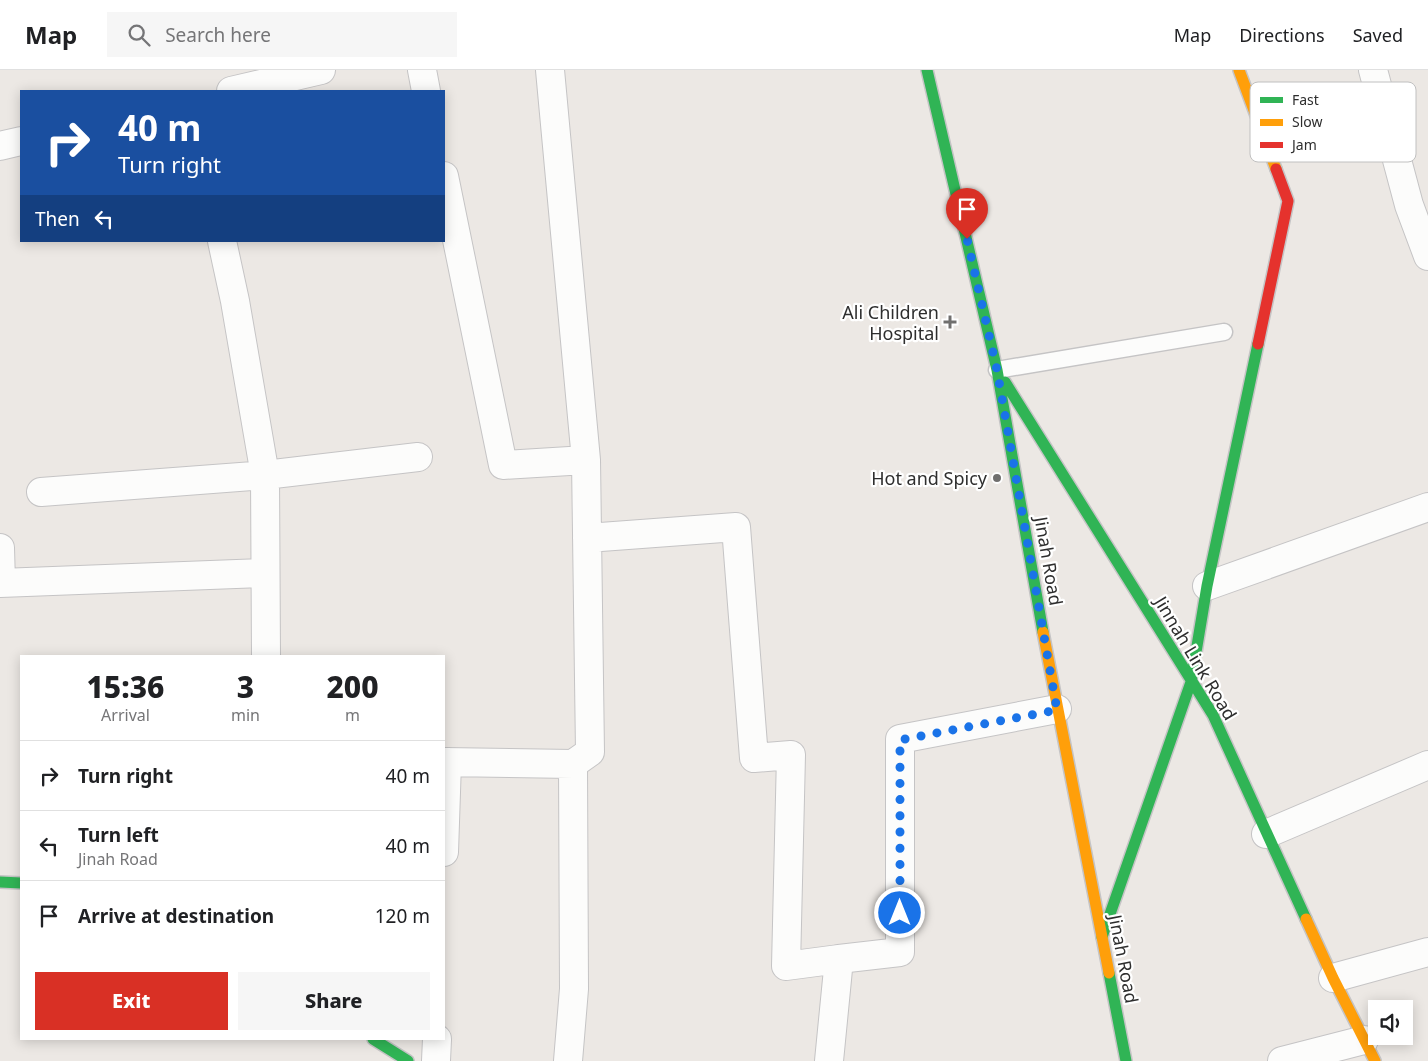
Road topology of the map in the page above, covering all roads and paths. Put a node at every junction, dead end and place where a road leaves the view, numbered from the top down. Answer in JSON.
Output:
{"nodes":[{"id":1,"x":321,"y":70,"type":"edge"},
{"id":2,"x":422,"y":70,"type":"edge"},
{"id":3,"x":550,"y":70,"type":"edge"},
{"id":4,"x":927,"y":70,"type":"edge"},
{"id":5,"x":1239,"y":70,"type":"edge"},
{"id":6,"x":235,"y":90,"type":"edge"},
{"id":7,"x":426,"y":90,"type":"edge"},
{"id":8,"x":1250,"y":99,"type":"edge"},
{"id":9,"x":20,"y":141,"type":"edge"},
{"id":10,"x":0,"y":146,"type":"edge"},
{"id":11,"x":1273,"y":162,"type":"edge"},
{"id":12,"x":1398,"y":162,"type":"edge"},
{"id":13,"x":445,"y":181,"type":"edge"},
{"id":14,"x":222,"y":242,"type":"edge"},
{"id":15,"x":1428,"y":256,"type":"edge"},
{"id":16,"x":1224,"y":332,"type":"dead end"},
{"id":17,"x":997,"y":370,"type":"junction"},
{"id":18,"x":418,"y":456,"type":"dead end"},
{"id":19,"x":586,"y":460,"type":"junction"},
{"id":20,"x":265,"y":476,"type":"junction"},
{"id":21,"x":42,"y":492,"type":"dead end"},
{"id":22,"x":1428,"y":507,"type":"edge"},
{"id":23,"x":587,"y":538,"type":"junction"},
{"id":24,"x":0,"y":548,"type":"edge"},
{"id":25,"x":265,"y":573,"type":"junction"},
{"id":26,"x":0,"y":583,"type":"edge"},
{"id":27,"x":1207,"y":586,"type":"junction"},
{"id":28,"x":266,"y":655,"type":"edge"},
{"id":29,"x":1191,"y":682,"type":"junction"},
{"id":30,"x":1057,"y":710,"type":"junction"},
{"id":31,"x":445,"y":762,"type":"edge"},
{"id":32,"x":573,"y":764,"type":"junction"},
{"id":33,"x":1428,"y":765,"type":"edge"},
{"id":34,"x":1266,"y":834,"type":"junction"},
{"id":35,"x":0,"y":882,"type":"edge"},
{"id":36,"x":20,"y":883,"type":"edge"},
{"id":37,"x":1102,"y":938,"type":"junction"},
{"id":38,"x":1428,"y":952,"type":"edge"},
{"id":39,"x":839,"y":959,"type":"junction"},
{"id":40,"x":1333,"y":978,"type":"junction"},
{"id":41,"x":375,"y":1040,"type":"edge"},
{"id":42,"x":437,"y":1040,"type":"edge"},
{"id":43,"x":1370,"y":1051,"type":"edge"},
{"id":44,"x":408,"y":1061,"type":"edge"},
{"id":45,"x":436,"y":1061,"type":"edge"},
{"id":46,"x":568,"y":1061,"type":"edge"},
{"id":47,"x":829,"y":1061,"type":"edge"},
{"id":48,"x":1126,"y":1061,"type":"edge"},
{"id":49,"x":1282,"y":1061,"type":"edge"}],
"edges":[{"from":1,"to":6,"type":"street"},
{"from":2,"to":7,"type":"street"},
{"from":3,"to":19,"type":"street"},
{"from":4,"to":17,"type":"street","name":"Jinah Road"},
{"from":5,"to":8,"type":"street"},
{"from":9,"to":10,"type":"street"},
{"from":11,"to":27,"type":"street"},
{"from":12,"to":15,"type":"street"},
{"from":13,"to":19,"type":"street"},
{"from":14,"to":20,"type":"street"},
{"from":16,"to":17,"type":"lane"},
{"from":17,"to":29,"type":"street","name":"Jinnah Link Road"},
{"from":17,"to":30,"type":"street","name":"Jinah Road"},
{"from":18,"to":20,"type":"street"},
{"from":19,"to":23,"type":"street"},
{"from":20,"to":21,"type":"street"},
{"from":20,"to":25,"type":"street"},
{"from":22,"to":27,"type":"street"},
{"from":23,"to":32,"type":"street"},
{"from":23,"to":39,"type":"street"},
{"from":24,"to":26,"type":"street"},
{"from":25,"to":26,"type":"street"},
{"from":25,"to":28,"type":"street"},
{"from":27,"to":29,"type":"street"},
{"from":29,"to":34,"type":"street","name":"Jinnah Link Road"},
{"from":29,"to":37,"type":"street"},
{"from":30,"to":37,"type":"street","name":"Jinah Road"},
{"from":30,"to":39,"type":"street"},
{"from":31,"to":32,"type":"street"},
{"from":32,"to":46,"type":"street"},
{"from":33,"to":34,"type":"street"},
{"from":34,"to":40,"type":"street","name":"Jinnah Link Road"},
{"from":35,"to":36,"type":"street"},
{"from":37,"to":48,"type":"street","name":"Jinah Road"},
{"from":38,"to":40,"type":"street"},
{"from":39,"to":47,"type":"street"},
{"from":40,"to":43,"type":"street","name":"Jinnah Link Road"},
{"from":41,"to":44,"type":"street"},
{"from":42,"to":45,"type":"street"},
{"from":43,"to":49,"type":"street"}]}
